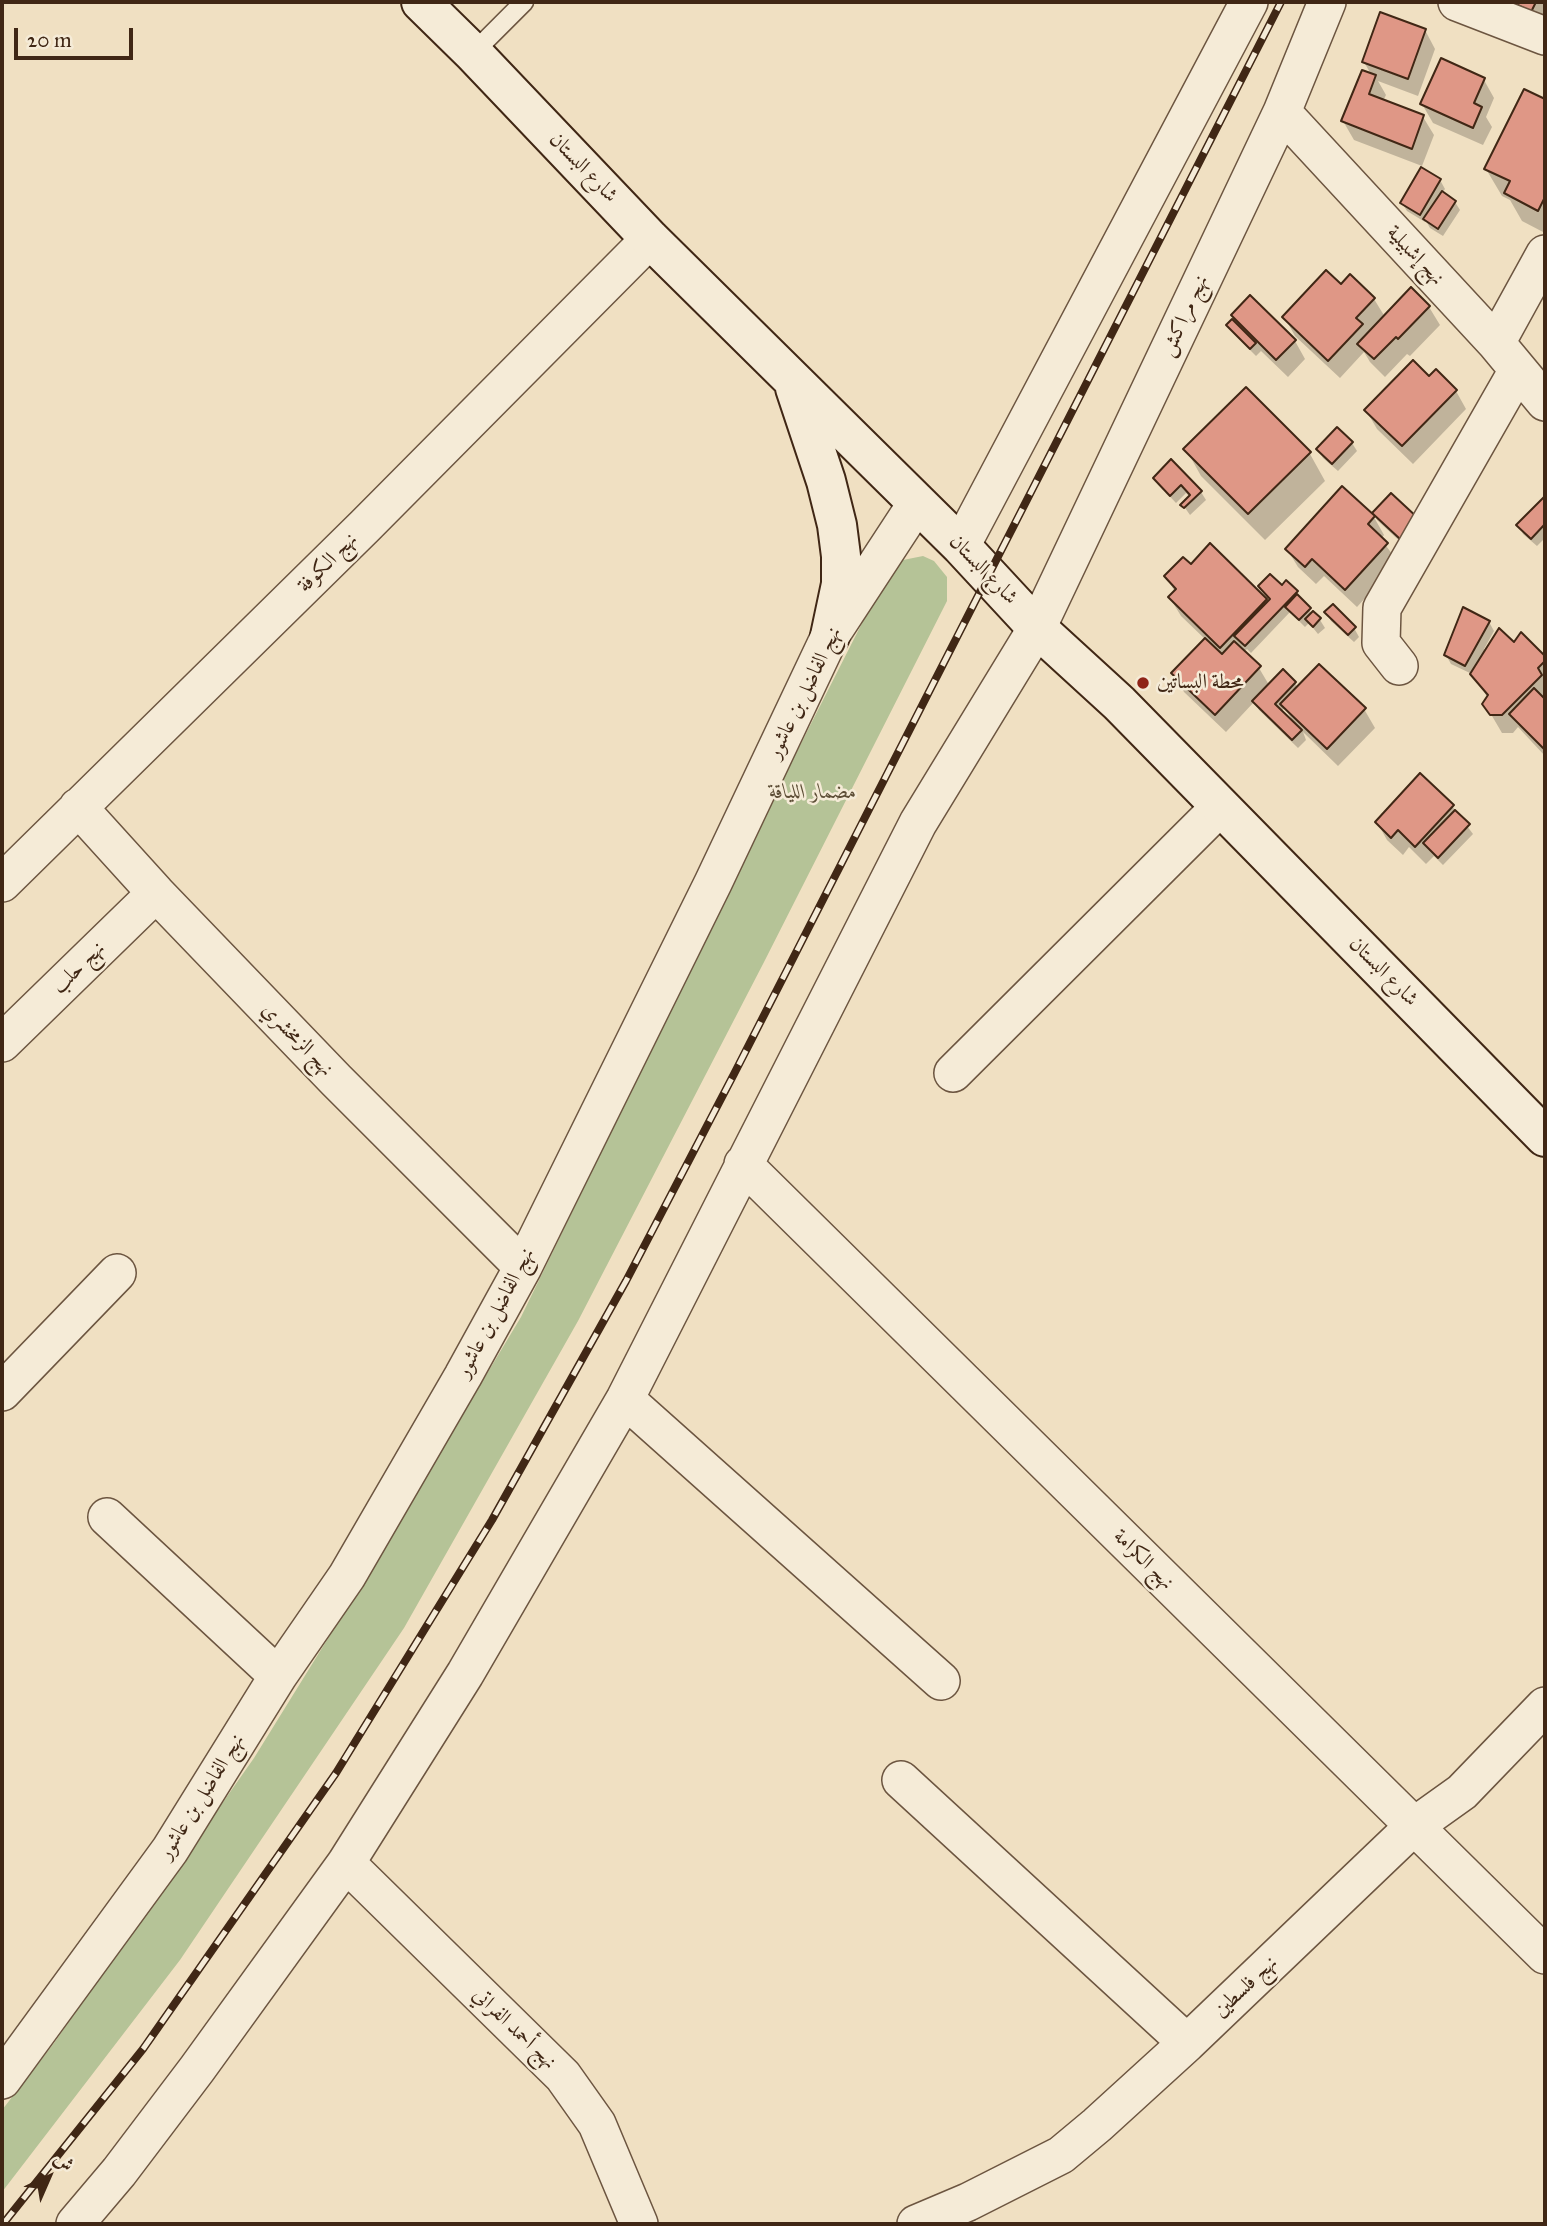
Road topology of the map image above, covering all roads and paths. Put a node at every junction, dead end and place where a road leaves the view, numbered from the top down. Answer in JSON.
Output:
{"nodes":[{"id":1,"x":421,"y":2,"type":"edge"},
{"id":2,"x":524,"y":2,"type":"edge"},
{"id":3,"x":1249,"y":2,"type":"edge"},
{"id":4,"x":1327,"y":2,"type":"edge"},
{"id":5,"x":1457,"y":2,"type":"edge"},
{"id":6,"x":1545,"y":36,"type":"edge"},
{"id":7,"x":474,"y":53,"type":"junction"},
{"id":8,"x":1282,"y":112,"type":"junction"},
{"id":9,"x":650,"y":239,"type":"junction"},
{"id":10,"x":1545,"y":254,"type":"edge"},
{"id":11,"x":1507,"y":357,"type":"junction"},
{"id":12,"x":792,"y":380,"type":"junction"},
{"id":13,"x":1545,"y":402,"type":"edge"},
{"id":14,"x":917,"y":503,"type":"junction"},
{"id":15,"x":961,"y":546,"type":"junction"},
{"id":16,"x":1037,"y":628,"type":"junction"},
{"id":17,"x":830,"y":636,"type":"junction"},
{"id":18,"x":1399,"y":666,"type":"dead end"},
{"id":19,"x":78,"y":807,"type":"junction"},
{"id":20,"x":1220,"y":807,"type":"junction"},
{"id":21,"x":2,"y":883,"type":"edge"},
{"id":22,"x":156,"y":893,"type":"junction"},
{"id":23,"x":2,"y":1043,"type":"edge"},
{"id":24,"x":953,"y":1073,"type":"dead end"},
{"id":25,"x":1545,"y":1137,"type":"edge"},
{"id":26,"x":743,"y":1164,"type":"junction"},
{"id":27,"x":523,"y":1266,"type":"junction"},
{"id":28,"x":117,"y":1273,"type":"dead end"},
{"id":29,"x":2,"y":1392,"type":"edge"},
{"id":30,"x":625,"y":1399,"type":"junction"},
{"id":31,"x":107,"y":1517,"type":"dead end"},
{"id":32,"x":278,"y":1676,"type":"junction"},
{"id":33,"x":941,"y":1681,"type":"dead end"},
{"id":34,"x":1545,"y":1706,"type":"edge"},
{"id":35,"x":901,"y":1780,"type":"dead end"},
{"id":36,"x":1413,"y":1827,"type":"junction"},
{"id":37,"x":346,"y":1863,"type":"junction"},
{"id":38,"x":1545,"y":1955,"type":"edge"},
{"id":39,"x":1187,"y":2043,"type":"junction"},
{"id":40,"x":8,"y":2058,"type":"edge"},
{"id":41,"x":973,"y":2213,"type":"edge"},
{"id":42,"x":75,"y":2224,"type":"edge"},
{"id":43,"x":639,"y":2224,"type":"edge"},
{"id":44,"x":916,"y":2224,"type":"edge"}],
"edges":[{"from":1,"to":7,"type":"main road","name":"شارع البستان"},
{"from":2,"to":7,"type":"lane"},
{"from":3,"to":15,"type":"street"},
{"from":4,"to":8,"type":"street","name":"نهج مراكش"},
{"from":5,"to":6,"type":"street"},
{"from":7,"to":9,"type":"main road","name":"شارع البستان"},
{"from":8,"to":11,"type":"street","name":"نهج إشبيلية"},
{"from":8,"to":16,"type":"street","name":"نهج مراكش"},
{"from":9,"to":12,"type":"main road","name":"شارع البستان"},
{"from":9,"to":19,"type":"street","name":"نهج الكوفة"},
{"from":10,"to":11,"type":"street"},
{"from":11,"to":13,"type":"street","name":"نهج إشبيلية"},
{"from":11,"to":18,"type":"street"},
{"from":12,"to":14,"type":"main road","name":"شارع البستان"},
{"from":12,"to":17,"type":"main road"},
{"from":14,"to":15,"type":"main road","name":"شارع البستان"},
{"from":14,"to":17,"type":"street","name":"نهج الفاضل بن عاشور"},
{"from":15,"to":16,"type":"main road","name":"شارع البستان"},
{"from":16,"to":20,"type":"main road","name":"شارع البستان"},
{"from":16,"to":26,"type":"street","name":"نهج مراكش"},
{"from":17,"to":27,"type":"street","name":"نهج الفاضل بن عاشور"},
{"from":19,"to":21,"type":"street","name":"نهج الكوفة"},
{"from":19,"to":22,"type":"street","name":"نهج الزمخشري"},
{"from":20,"to":24,"type":"street"},
{"from":20,"to":25,"type":"main road","name":"شارع البستان"},
{"from":22,"to":23,"type":"street","name":"نهج حلب"},
{"from":22,"to":27,"type":"street","name":"نهج الزمخشري"},
{"from":26,"to":30,"type":"street","name":"نهج مراكش"},
{"from":26,"to":36,"type":"street","name":"نهج الكرامة"},
{"from":27,"to":32,"type":"street","name":"نهج الفاضل بن عاشور"},
{"from":28,"to":29,"type":"street"},
{"from":30,"to":33,"type":"street"},
{"from":30,"to":37,"type":"street","name":"نهج مراكش"},
{"from":31,"to":32,"type":"street"},
{"from":32,"to":40,"type":"street","name":"نهج الفاضل بن عاشور"},
{"from":34,"to":36,"type":"street","name":"نهج فلسطين"},
{"from":35,"to":39,"type":"street"},
{"from":36,"to":38,"type":"street","name":"نهج الكرامة"},
{"from":36,"to":39,"type":"street","name":"نهج فلسطين"},
{"from":37,"to":42,"type":"street","name":"نهج مراكش"},
{"from":37,"to":43,"type":"street","name":"نهج أحمد الفراتي"},
{"from":39,"to":41,"type":"street","name":"نهج فلسطين"},
{"from":41,"to":44,"type":"street","name":"نهج فلسطين"}]}
